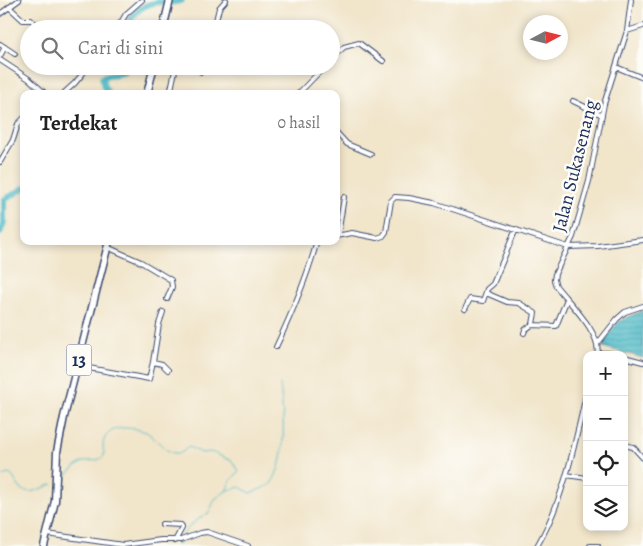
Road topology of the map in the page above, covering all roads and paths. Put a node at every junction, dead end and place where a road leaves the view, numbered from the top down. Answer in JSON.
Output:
{"nodes":[{"id":1,"x":19,"y":0,"type":"edge"},
{"id":2,"x":142,"y":0,"type":"edge"},
{"id":3,"x":170,"y":0,"type":"edge"},
{"id":4,"x":226,"y":0,"type":"edge"},
{"id":5,"x":631,"y":0,"type":"edge"},
{"id":6,"x":9,"y":7,"type":"junction"},
{"id":7,"x":0,"y":14,"type":"edge"},
{"id":8,"x":23,"y":20,"type":"edge"},
{"id":9,"x":122,"y":20,"type":"edge"},
{"id":10,"x":165,"y":20,"type":"edge"},
{"id":11,"x":216,"y":20,"type":"edge"},
{"id":12,"x":643,"y":26,"type":"edge"},
{"id":13,"x":627,"y":31,"type":"junction"},
{"id":14,"x":0,"y":44,"type":"edge"},
{"id":15,"x":5,"y":47,"type":"junction"},
{"id":16,"x":340,"y":51,"type":"edge"},
{"id":17,"x":15,"y":54,"type":"dead end"},
{"id":18,"x":0,"y":58,"type":"edge"},
{"id":19,"x":383,"y":61,"type":"dead end"},
{"id":20,"x":616,"y":67,"type":"junction"},
{"id":21,"x":20,"y":72,"type":"edge"},
{"id":22,"x":23,"y":75,"type":"edge"},
{"id":23,"x":82,"y":75,"type":"edge"},
{"id":24,"x":152,"y":75,"type":"edge"},
{"id":25,"x":174,"y":75,"type":"edge"},
{"id":26,"x":316,"y":75,"type":"edge"},
{"id":27,"x":643,"y":78,"type":"edge"},
{"id":28,"x":41,"y":90,"type":"edge"},
{"id":29,"x":68,"y":90,"type":"edge"},
{"id":30,"x":148,"y":90,"type":"edge"},
{"id":31,"x":171,"y":90,"type":"edge"},
{"id":32,"x":302,"y":90,"type":"edge"},
{"id":33,"x":573,"y":101,"type":"dead end"},
{"id":34,"x":602,"y":115,"type":"junction"},
{"id":35,"x":20,"y":122,"type":"edge"},
{"id":36,"x":340,"y":136,"type":"edge"},
{"id":37,"x":371,"y":154,"type":"dead end"},
{"id":38,"x":0,"y":162,"type":"edge"},
{"id":39,"x":344,"y":197,"type":"dead end"},
{"id":40,"x":340,"y":219,"type":"edge"},
{"id":41,"x":516,"y":229,"type":"junction"},
{"id":42,"x":340,"y":235,"type":"edge"},
{"id":43,"x":643,"y":240,"type":"edge"},
{"id":44,"x":108,"y":245,"type":"edge"},
{"id":45,"x":110,"y":245,"type":"edge"},
{"id":46,"x":316,"y":245,"type":"edge"},
{"id":47,"x":568,"y":247,"type":"junction"},
{"id":48,"x":486,"y":293,"type":"junction"},
{"id":49,"x":567,"y":299,"type":"junction"},
{"id":50,"x":167,"y":300,"type":"dead end"},
{"id":51,"x":643,"y":306,"type":"edge"},
{"id":52,"x":465,"y":309,"type":"dead end"},
{"id":53,"x":163,"y":312,"type":"dead end"},
{"id":54,"x":532,"y":325,"type":"junction"},
{"id":55,"x":524,"y":333,"type":"dead end"},
{"id":56,"x":598,"y":343,"type":"junction"},
{"id":57,"x":276,"y":347,"type":"dead end"},
{"id":58,"x":598,"y":351,"type":"edge"},
{"id":59,"x":628,"y":358,"type":"edge"},
{"id":60,"x":153,"y":362,"type":"junction"},
{"id":61,"x":643,"y":362,"type":"edge"},
{"id":62,"x":78,"y":366,"type":"junction"},
{"id":63,"x":168,"y":370,"type":"dead end"},
{"id":64,"x":586,"y":396,"type":"edge"},
{"id":65,"x":580,"y":419,"type":"junction"},
{"id":66,"x":583,"y":421,"type":"edge"},
{"id":67,"x":628,"y":446,"type":"edge"},
{"id":68,"x":643,"y":458,"type":"edge"},
{"id":69,"x":566,"y":475,"type":"junction"},
{"id":70,"x":583,"y":477,"type":"edge"},
{"id":71,"x":162,"y":524,"type":"dead end"},
{"id":72,"x":48,"y":534,"type":"junction"},
{"id":73,"x":161,"y":540,"type":"junction"},
{"id":74,"x":175,"y":541,"type":"junction"},
{"id":75,"x":44,"y":546,"type":"edge"},
{"id":76,"x":161,"y":546,"type":"edge"},
{"id":77,"x":248,"y":546,"type":"edge"},
{"id":78,"x":537,"y":546,"type":"edge"},
{"id":79,"x":590,"y":546,"type":"edge"},
{"id":80,"x":598,"y":546,"type":"edge"}],
"edges":[{"from":1,"to":6,"type":"street"},
{"from":2,"to":9,"type":"street"},
{"from":3,"to":10,"type":"highway"},
{"from":4,"to":11,"type":"street"},
{"from":5,"to":13,"type":"street","name":"Jalan Sukasenang"},
{"from":6,"to":7,"type":"street"},
{"from":6,"to":8,"type":"street"},
{"from":12,"to":13,"type":"street"},
{"from":13,"to":20,"type":"street","name":"Jalan Sukasenang"},
{"from":14,"to":15,"type":"street"},
{"from":15,"to":17,"type":"street"},
{"from":15,"to":18,"type":"street"},
{"from":16,"to":19,"type":"street"},
{"from":18,"to":21,"type":"street"},
{"from":20,"to":27,"type":"street"},
{"from":20,"to":34,"type":"street","name":"Jalan Sukasenang"},
{"from":22,"to":28,"type":"street"},
{"from":23,"to":29,"type":"street"},
{"from":24,"to":30,"type":"highway"},
{"from":25,"to":31,"type":"street"},
{"from":26,"to":32,"type":"street"},
{"from":33,"to":34,"type":"street"},
{"from":34,"to":47,"type":"street","name":"Jalan Sukasenang"},
{"from":35,"to":38,"type":"street"},
{"from":36,"to":37,"type":"street"},
{"from":39,"to":40,"type":"street"},
{"from":41,"to":42,"type":"street"},
{"from":41,"to":47,"type":"street"},
{"from":41,"to":48,"type":"street"},
{"from":43,"to":47,"type":"street"},
{"from":44,"to":62,"type":"highway","number":"13"},
{"from":45,"to":50,"type":"street"},
{"from":46,"to":57,"type":"street"},
{"from":47,"to":49,"type":"street","name":"Jalan Sukasenang"},
{"from":48,"to":52,"type":"street"},
{"from":48,"to":54,"type":"street"},
{"from":49,"to":54,"type":"street"},
{"from":49,"to":56,"type":"street","name":"Jalan Sukasenang"},
{"from":51,"to":56,"type":"street"},
{"from":53,"to":60,"type":"street"},
{"from":54,"to":55,"type":"street"},
{"from":56,"to":58,"type":"street"},
{"from":59,"to":61,"type":"street"},
{"from":60,"to":62,"type":"street"},
{"from":60,"to":63,"type":"street"},
{"from":62,"to":72,"type":"highway","number":"13"},
{"from":64,"to":65,"type":"street"},
{"from":65,"to":66,"type":"street"},
{"from":65,"to":69,"type":"street"},
{"from":67,"to":68,"type":"street"},
{"from":69,"to":70,"type":"street"},
{"from":69,"to":78,"type":"street"},
{"from":71,"to":74,"type":"street"},
{"from":72,"to":73,"type":"street"},
{"from":72,"to":75,"type":"highway","number":"13"},
{"from":73,"to":74,"type":"street"},
{"from":73,"to":76,"type":"street"},
{"from":74,"to":77,"type":"street"},
{"from":79,"to":80,"type":"street"}]}
